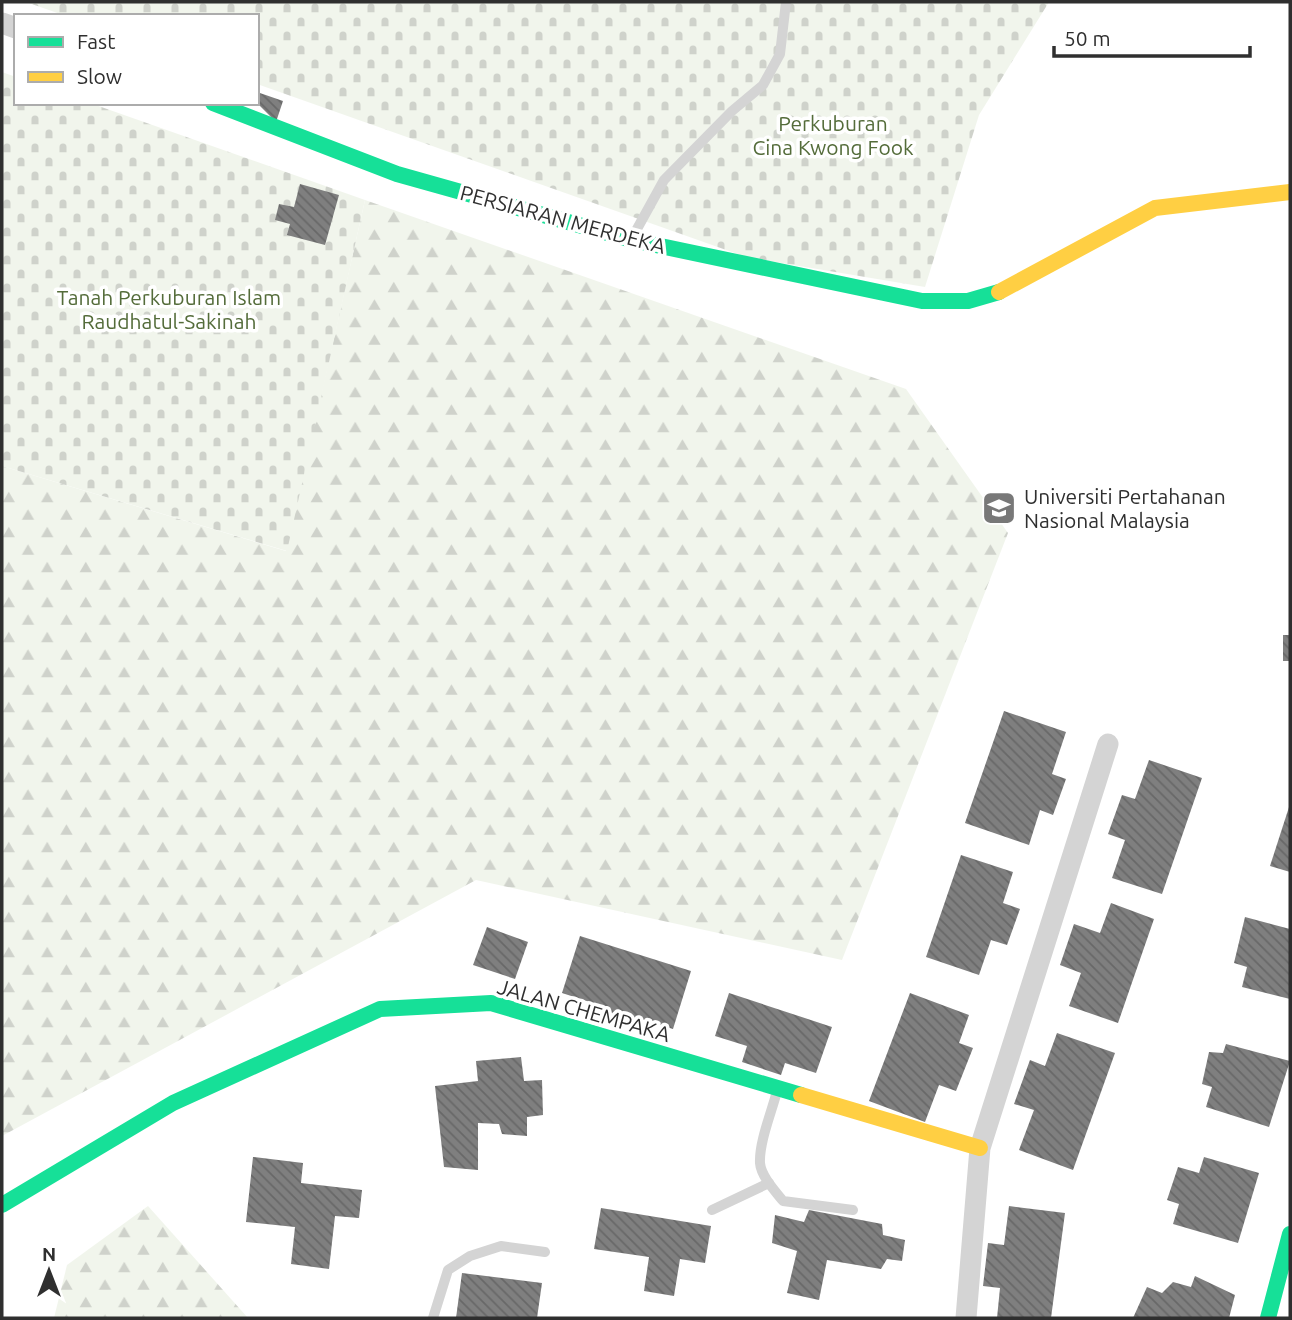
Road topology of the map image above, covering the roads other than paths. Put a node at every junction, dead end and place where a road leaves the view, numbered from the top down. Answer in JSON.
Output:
{"nodes":[{"id":1,"x":786,"y":2,"type":"edge"},
{"id":2,"x":218,"y":105,"type":"edge"},
{"id":3,"x":1290,"y":192,"type":"edge"},
{"id":4,"x":632,"y":240,"type":"junction"},
{"id":5,"x":1108,"y":744,"type":"dead end"},
{"id":6,"x":778,"y":1088,"type":"junction"},
{"id":7,"x":980,"y":1148,"type":"junction"},
{"id":8,"x":769,"y":1183,"type":"junction"},
{"id":9,"x":2,"y":1205,"type":"edge"},
{"id":10,"x":712,"y":1210,"type":"dead end"},
{"id":11,"x":853,"y":1210,"type":"dead end"},
{"id":12,"x":1290,"y":1234,"type":"edge"},
{"id":13,"x":545,"y":1252,"type":"dead end"},
{"id":14,"x":433,"y":1318,"type":"edge"},
{"id":15,"x":966,"y":1318,"type":"edge"},
{"id":16,"x":1268,"y":1318,"type":"edge"}],
"edges":[{"from":1,"to":4,"type":"lane"},
{"from":2,"to":4,"type":"street","name":"PERSIARAN MERDEKA"},
{"from":3,"to":4,"type":"street","name":"PERSIARAN MERDEKA"},
{"from":5,"to":7,"type":"street"},
{"from":6,"to":7,"type":"street","name":"JALAN CHEMPAKA"},
{"from":6,"to":8,"type":"lane"},
{"from":6,"to":9,"type":"street","name":"JALAN CHEMPAKA"},
{"from":7,"to":15,"type":"street"},
{"from":8,"to":10,"type":"lane"},
{"from":8,"to":11,"type":"lane"},
{"from":12,"to":16,"type":"street"},
{"from":13,"to":14,"type":"lane"}]}
